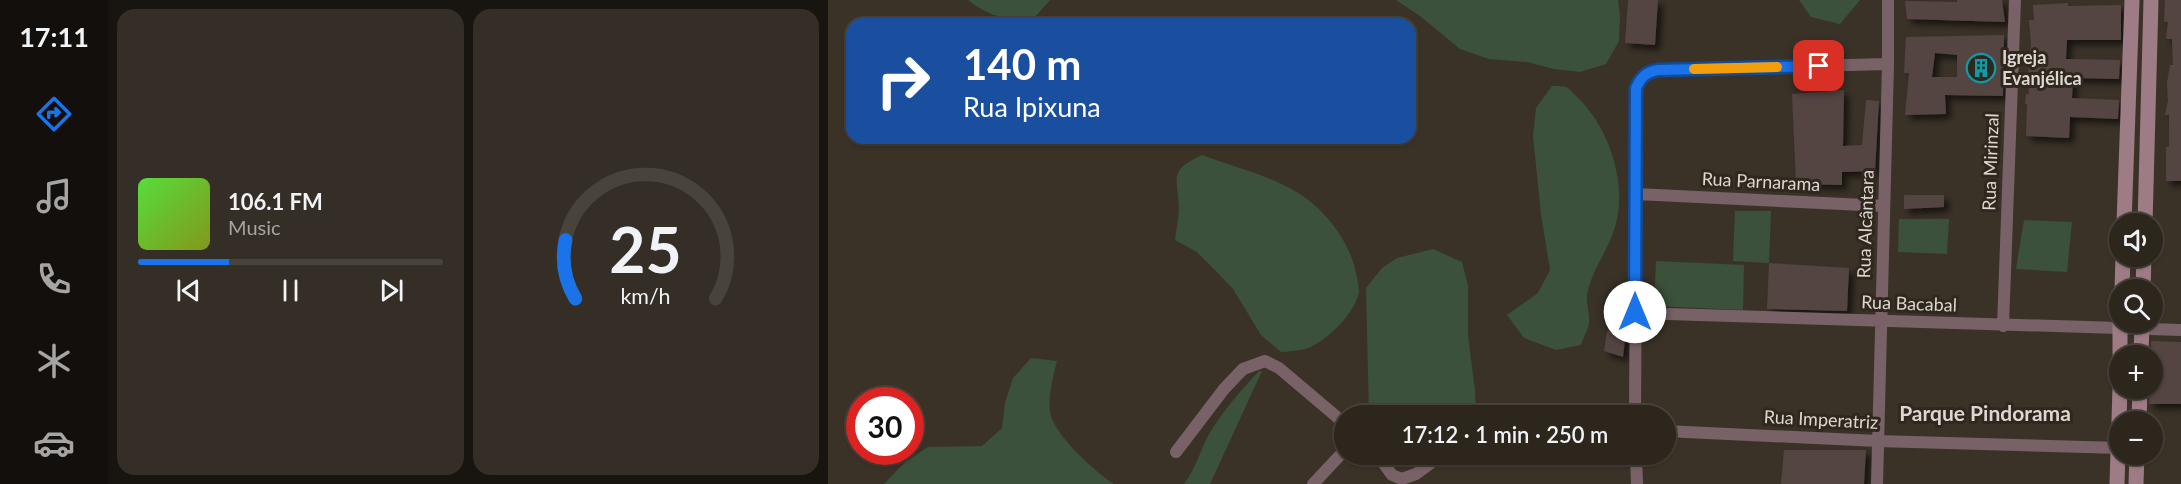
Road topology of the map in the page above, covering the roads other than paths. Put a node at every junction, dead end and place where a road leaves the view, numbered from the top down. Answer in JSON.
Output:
{"nodes":[{"id":1,"x":1888,"y":0,"type":"edge"},
{"id":2,"x":2015,"y":0,"type":"edge"},
{"id":3,"x":2132,"y":0,"type":"edge"},
{"id":4,"x":2151,"y":0,"type":"edge"},
{"id":5,"x":1888,"y":64,"type":"junction"},
{"id":6,"x":1636,"y":194,"type":"junction"},
{"id":7,"x":1884,"y":206,"type":"junction"},
{"id":8,"x":2124,"y":213,"type":"edge"},
{"id":9,"x":2145,"y":213,"type":"edge"},
{"id":10,"x":1635,"y":312,"type":"junction"},
{"id":11,"x":1881,"y":321,"type":"junction"},
{"id":12,"x":2109,"y":325,"type":"edge"},
{"id":13,"x":2003,"y":326,"type":"junction"},
{"id":14,"x":2163,"y":328,"type":"edge"},
{"id":15,"x":2181,"y":330,"type":"edge"},
{"id":16,"x":1635,"y":405,"type":"edge"},
{"id":17,"x":1334,"y":415,"type":"edge"},
{"id":18,"x":1676,"y":432,"type":"edge"},
{"id":19,"x":1878,"y":441,"type":"junction"},
{"id":20,"x":2109,"y":448,"type":"edge"},
{"id":21,"x":1176,"y":452,"type":"dead end"},
{"id":22,"x":1334,"y":462,"type":"edge"},
{"id":23,"x":1384,"y":465,"type":"edge"},
{"id":24,"x":1428,"y":465,"type":"edge"},
{"id":25,"x":1636,"y":465,"type":"edge"},
{"id":26,"x":2119,"y":465,"type":"edge"},
{"id":27,"x":2137,"y":465,"type":"edge"},
{"id":28,"x":1313,"y":484,"type":"edge"},
{"id":29,"x":1637,"y":484,"type":"edge"},
{"id":30,"x":1877,"y":484,"type":"edge"},
{"id":31,"x":2118,"y":484,"type":"edge"},
{"id":32,"x":2136,"y":484,"type":"edge"}],
"edges":[{"from":1,"to":5,"type":"street","name":"Rua Alcântara"},
{"from":2,"to":13,"type":"street","name":"Rua Mirinzal"},
{"from":3,"to":8,"type":"street"},
{"from":4,"to":9,"type":"street"},
{"from":5,"to":6,"type":"street"},
{"from":5,"to":7,"type":"street","name":"Rua Alcântara"},
{"from":6,"to":7,"type":"street","name":"Rua Parnarama"},
{"from":6,"to":10,"type":"street"},
{"from":7,"to":11,"type":"street","name":"Rua Alcântara"},
{"from":10,"to":11,"type":"street","name":"Rua Bacabal"},
{"from":10,"to":16,"type":"street"},
{"from":11,"to":13,"type":"street","name":"Rua Bacabal"},
{"from":11,"to":19,"type":"street","name":"Rua Alcântara"},
{"from":12,"to":13,"type":"street","name":"Rua Bacabal"},
{"from":14,"to":15,"type":"street","name":"Rua Bacabal"},
{"from":17,"to":21,"type":"street"},
{"from":18,"to":19,"type":"street","name":"Rua Imperatriz"},
{"from":19,"to":20,"type":"street","name":"Rua Imperatriz"},
{"from":19,"to":30,"type":"street","name":"Rua Alcântara"},
{"from":22,"to":28,"type":"street"},
{"from":23,"to":24,"type":"street"},
{"from":25,"to":29,"type":"street"},
{"from":26,"to":31,"type":"street"},
{"from":27,"to":32,"type":"street"}]}
